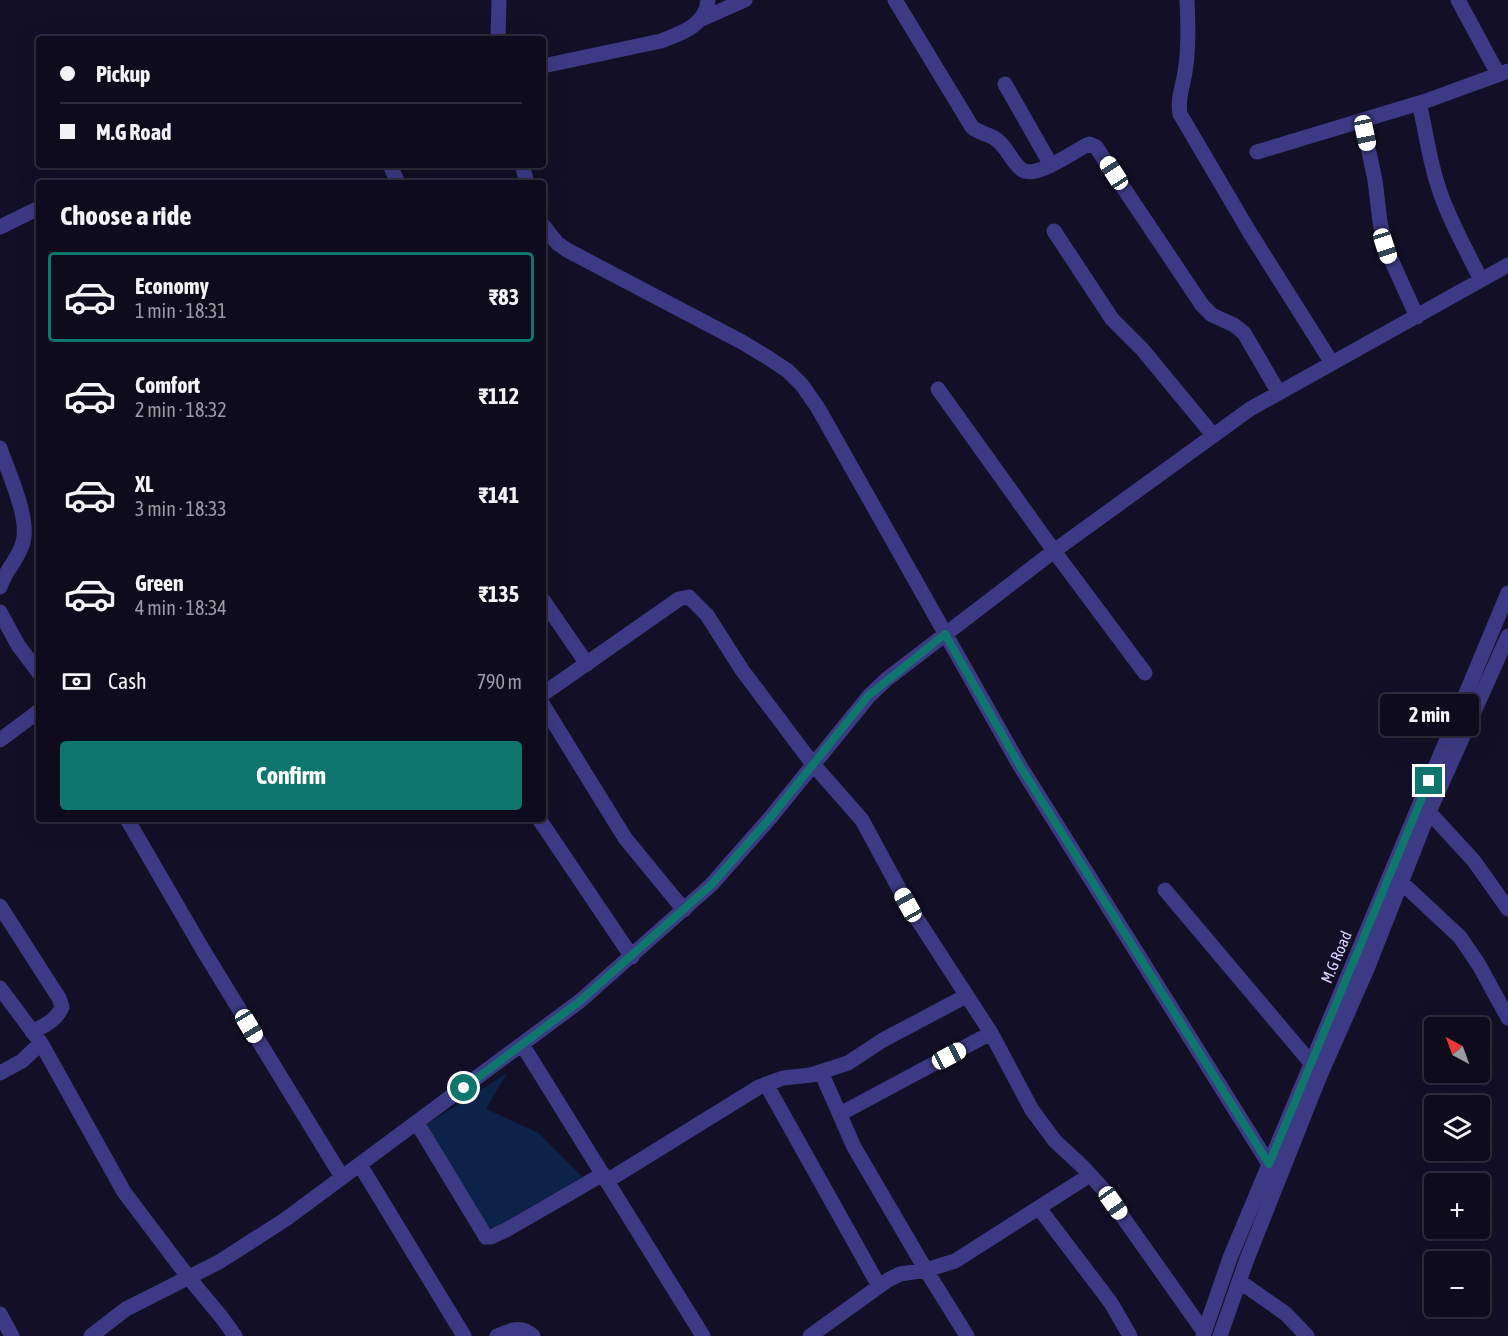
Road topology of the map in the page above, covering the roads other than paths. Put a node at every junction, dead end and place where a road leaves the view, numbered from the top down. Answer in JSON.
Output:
{"nodes":[{"id":1,"x":499,"y":0,"type":"edge"},
{"id":2,"x":708,"y":0,"type":"edge"},
{"id":3,"x":745,"y":0,"type":"edge"},
{"id":4,"x":895,"y":0,"type":"edge"},
{"id":5,"x":1187,"y":0,"type":"edge"},
{"id":6,"x":1458,"y":0,"type":"edge"},
{"id":7,"x":702,"y":19,"type":"junction"},
{"id":8,"x":498,"y":36,"type":"edge"},
{"id":9,"x":546,"y":65,"type":"edge"},
{"id":10,"x":1503,"y":73,"type":"edge"},
{"id":11,"x":1005,"y":84,"type":"dead end"},
{"id":12,"x":1419,"y":103,"type":"junction"},
{"id":13,"x":1362,"y":120,"type":"junction"},
{"id":14,"x":1257,"y":152,"type":"dead end"},
{"id":15,"x":1051,"y":165,"type":"junction"},
{"id":16,"x":36,"y":209,"type":"edge"},
{"id":17,"x":0,"y":227,"type":"edge"},
{"id":18,"x":1054,"y":231,"type":"dead end"},
{"id":19,"x":550,"y":246,"type":"edge"},
{"id":20,"x":1508,"y":264,"type":"edge"},
{"id":21,"x":1481,"y":280,"type":"junction"},
{"id":22,"x":1417,"y":317,"type":"junction"},
{"id":23,"x":1332,"y":363,"type":"junction"},
{"id":24,"x":938,"y":389,"type":"dead end"},
{"id":25,"x":1278,"y":393,"type":"junction"},
{"id":26,"x":1213,"y":435,"type":"junction"},
{"id":27,"x":0,"y":448,"type":"edge"},
{"id":28,"x":1054,"y":551,"type":"junction"},
{"id":29,"x":0,"y":587,"type":"edge"},
{"id":30,"x":1508,"y":593,"type":"edge"},
{"id":31,"x":546,"y":604,"type":"edge"},
{"id":32,"x":0,"y":612,"type":"edge"},
{"id":33,"x":945,"y":634,"type":"junction"},
{"id":34,"x":1508,"y":636,"type":"edge"},
{"id":35,"x":587,"y":664,"type":"junction"},
{"id":36,"x":36,"y":669,"type":"edge"},
{"id":37,"x":1145,"y":673,"type":"dead end"},
{"id":38,"x":546,"y":692,"type":"edge"},
{"id":39,"x":546,"y":710,"type":"edge"},
{"id":40,"x":36,"y":713,"type":"edge"},
{"id":41,"x":0,"y":740,"type":"edge"},
{"id":42,"x":812,"y":763,"type":"junction"},
{"id":43,"x":1429,"y":812,"type":"junction"},
{"id":44,"x":129,"y":822,"type":"edge"},
{"id":45,"x":541,"y":822,"type":"edge"},
{"id":46,"x":1401,"y":882,"type":"junction"},
{"id":47,"x":1165,"y":890,"type":"dead end"},
{"id":48,"x":0,"y":906,"type":"edge"},
{"id":49,"x":1508,"y":909,"type":"edge"},
{"id":50,"x":684,"y":910,"type":"junction"},
{"id":51,"x":1375,"y":930,"type":"junction"},
{"id":52,"x":632,"y":957,"type":"junction"},
{"id":53,"x":0,"y":988,"type":"edge"},
{"id":54,"x":966,"y":996,"type":"junction"},
{"id":55,"x":1508,"y":1018,"type":"edge"},
{"id":56,"x":991,"y":1034,"type":"junction"},
{"id":57,"x":37,"y":1038,"type":"junction"},
{"id":58,"x":523,"y":1046,"type":"junction"},
{"id":59,"x":1311,"y":1063,"type":"junction"},
{"id":60,"x":821,"y":1072,"type":"junction"},
{"id":61,"x":0,"y":1073,"type":"edge"},
{"id":62,"x":766,"y":1084,"type":"junction"},
{"id":63,"x":840,"y":1114,"type":"junction"},
{"id":64,"x":417,"y":1123,"type":"junction"},
{"id":65,"x":360,"y":1164,"type":"junction"},
{"id":66,"x":1269,"y":1164,"type":"junction"},
{"id":67,"x":1090,"y":1174,"type":"junction"},
{"id":68,"x":342,"y":1178,"type":"junction"},
{"id":69,"x":605,"y":1178,"type":"junction"},
{"id":70,"x":1039,"y":1208,"type":"junction"},
{"id":71,"x":1226,"y":1268,"type":"junction"},
{"id":72,"x":926,"y":1270,"type":"junction"},
{"id":73,"x":189,"y":1278,"type":"junction"},
{"id":74,"x":1241,"y":1278,"type":"junction"},
{"id":75,"x":879,"y":1286,"type":"junction"},
{"id":76,"x":0,"y":1314,"type":"edge"},
{"id":77,"x":1126,"y":1334,"type":"edge"},
{"id":78,"x":1203,"y":1334,"type":"edge"},
{"id":79,"x":12,"y":1336,"type":"edge"},
{"id":80,"x":92,"y":1336,"type":"edge"},
{"id":81,"x":235,"y":1336,"type":"edge"},
{"id":82,"x":464,"y":1336,"type":"edge"},
{"id":83,"x":497,"y":1336,"type":"edge"},
{"id":84,"x":533,"y":1336,"type":"edge"},
{"id":85,"x":703,"y":1336,"type":"edge"},
{"id":86,"x":810,"y":1336,"type":"edge"},
{"id":87,"x":967,"y":1336,"type":"edge"},
{"id":88,"x":1220,"y":1336,"type":"edge"},
{"id":89,"x":1308,"y":1336,"type":"edge"}],
"edges":[{"from":1,"to":8,"type":"street"},
{"from":2,"to":7,"type":"street"},
{"from":3,"to":7,"type":"street"},
{"from":4,"to":15,"type":"street"},
{"from":5,"to":23,"type":"street"},
{"from":6,"to":10,"type":"street"},
{"from":7,"to":9,"type":"street"},
{"from":10,"to":12,"type":"street"},
{"from":11,"to":15,"type":"street"},
{"from":12,"to":13,"type":"street"},
{"from":12,"to":21,"type":"street"},
{"from":13,"to":14,"type":"street"},
{"from":13,"to":22,"type":"street"},
{"from":15,"to":25,"type":"street"},
{"from":16,"to":17,"type":"street"},
{"from":18,"to":26,"type":"street"},
{"from":19,"to":33,"type":"street"},
{"from":20,"to":21,"type":"street"},
{"from":21,"to":22,"type":"street"},
{"from":22,"to":23,"type":"street"},
{"from":23,"to":25,"type":"street"},
{"from":24,"to":28,"type":"street"},
{"from":25,"to":26,"type":"street"},
{"from":26,"to":28,"type":"street"},
{"from":27,"to":29,"type":"street"},
{"from":28,"to":33,"type":"street"},
{"from":28,"to":37,"type":"street"},
{"from":30,"to":51,"type":"street","name":"M.G Road"},
{"from":31,"to":35,"type":"street"},
{"from":32,"to":36,"type":"street"},
{"from":33,"to":42,"type":"street"},
{"from":33,"to":66,"type":"street"},
{"from":34,"to":43,"type":"street","name":"M.G Road"},
{"from":35,"to":38,"type":"street"},
{"from":35,"to":42,"type":"street"},
{"from":39,"to":50,"type":"street"},
{"from":40,"to":41,"type":"street"},
{"from":42,"to":50,"type":"street"},
{"from":42,"to":54,"type":"street"},
{"from":43,"to":46,"type":"street","name":"M.G Road"},
{"from":43,"to":49,"type":"street"},
{"from":44,"to":68,"type":"street"},
{"from":45,"to":52,"type":"street"},
{"from":46,"to":51,"type":"street","name":"M.G Road"},
{"from":46,"to":55,"type":"street"},
{"from":47,"to":59,"type":"street"},
{"from":48,"to":57,"type":"street"},
{"from":50,"to":52,"type":"street"},
{"from":51,"to":59,"type":"street","name":"M.G Road"},
{"from":51,"to":74,"type":"street","name":"M.G Road"},
{"from":52,"to":58,"type":"street"},
{"from":53,"to":57,"type":"street"},
{"from":54,"to":56,"type":"street"},
{"from":54,"to":60,"type":"street"},
{"from":56,"to":63,"type":"street"},
{"from":56,"to":67,"type":"street"},
{"from":57,"to":61,"type":"street"},
{"from":57,"to":73,"type":"street"},
{"from":58,"to":64,"type":"street"},
{"from":58,"to":69,"type":"street"},
{"from":59,"to":66,"type":"street","name":"M.G Road"},
{"from":60,"to":62,"type":"street"},
{"from":60,"to":63,"type":"street"},
{"from":62,"to":69,"type":"street"},
{"from":62,"to":75,"type":"street"},
{"from":63,"to":72,"type":"street"},
{"from":64,"to":65,"type":"street"},
{"from":64,"to":69,"type":"street"},
{"from":65,"to":68,"type":"street"},
{"from":65,"to":82,"type":"street"},
{"from":66,"to":71,"type":"street","name":"M.G Road"},
{"from":67,"to":70,"type":"street"},
{"from":67,"to":78,"type":"street"},
{"from":68,"to":73,"type":"street"},
{"from":69,"to":85,"type":"street"},
{"from":70,"to":72,"type":"street"},
{"from":70,"to":77,"type":"street"},
{"from":71,"to":74,"type":"street"},
{"from":71,"to":78,"type":"street","name":"M.G Road"},
{"from":72,"to":75,"type":"street"},
{"from":72,"to":87,"type":"street"},
{"from":73,"to":80,"type":"street"},
{"from":73,"to":81,"type":"street"},
{"from":74,"to":88,"type":"street","name":"M.G Road"},
{"from":74,"to":89,"type":"street"},
{"from":75,"to":86,"type":"street"},
{"from":76,"to":79,"type":"street"},
{"from":83,"to":84,"type":"street"}]}
